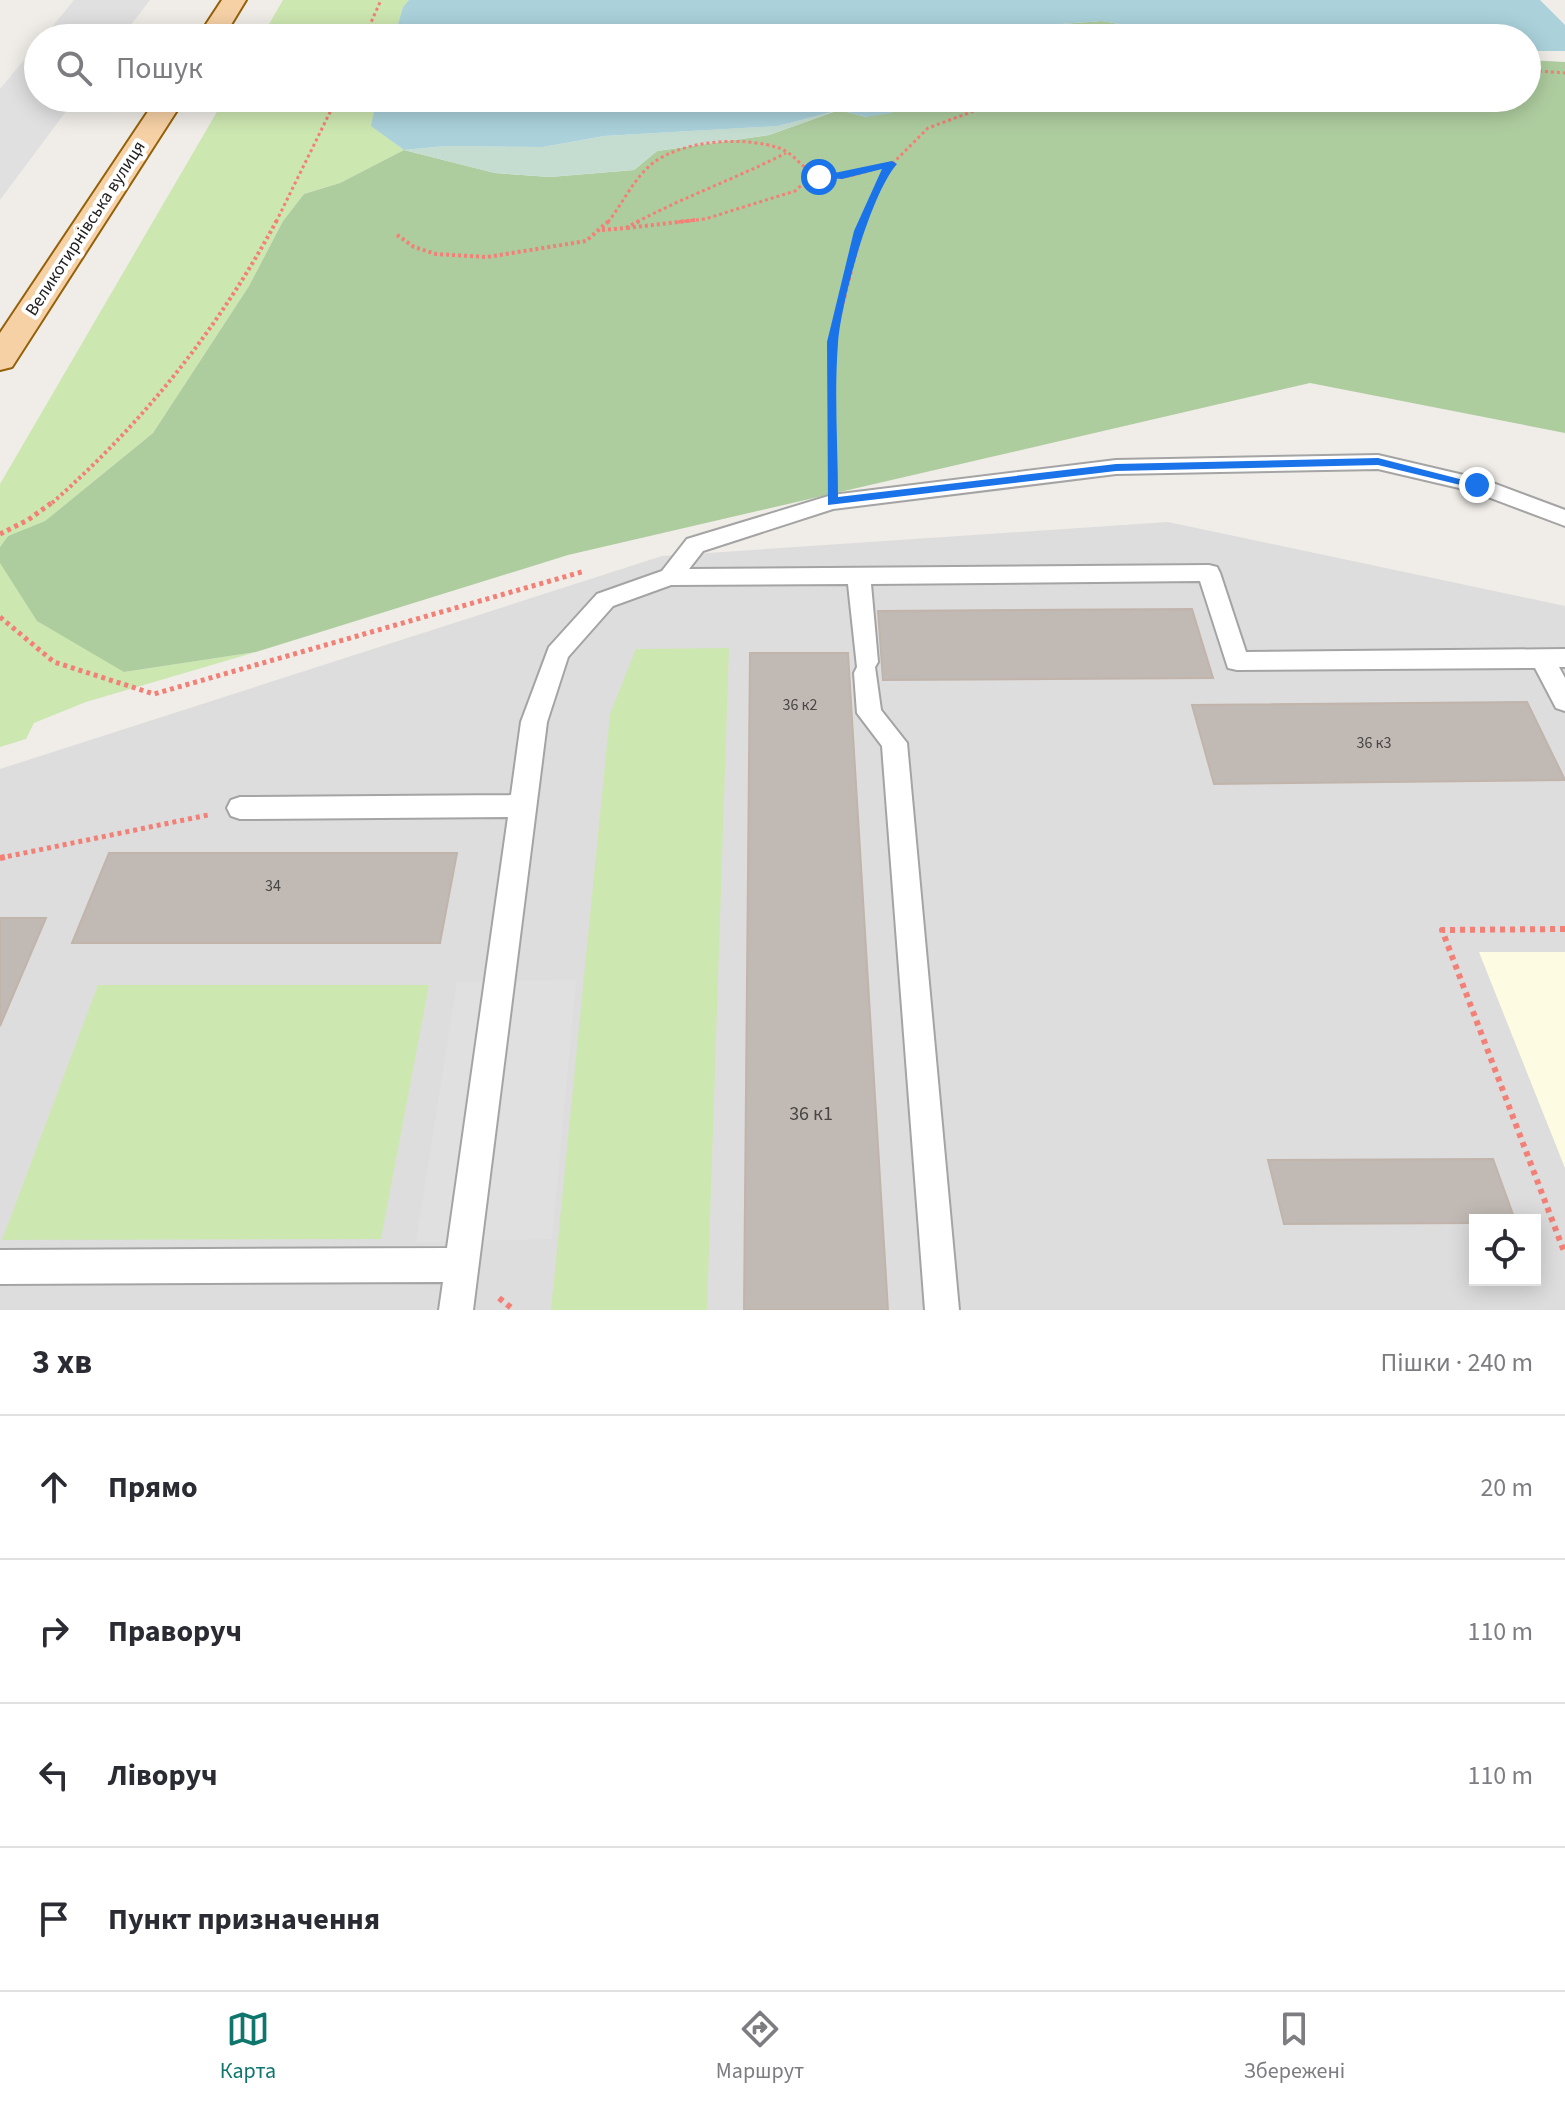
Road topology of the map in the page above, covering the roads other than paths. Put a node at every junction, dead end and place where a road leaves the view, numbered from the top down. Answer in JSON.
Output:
{"nodes":[{"id":1,"x":234,"y":0,"type":"edge"},
{"id":2,"x":219,"y":24,"type":"edge"},
{"id":3,"x":162,"y":112,"type":"edge"},
{"id":4,"x":0,"y":359,"type":"edge"},
{"id":5,"x":1565,"y":518,"type":"edge"},
{"id":6,"x":859,"y":576,"type":"junction"},
{"id":7,"x":670,"y":577,"type":"junction"},
{"id":8,"x":1554,"y":658,"type":"edge"},
{"id":9,"x":1565,"y":701,"type":"edge"},
{"id":10,"x":523,"y":806,"type":"junction"},
{"id":11,"x":240,"y":808,"type":"road end"},
{"id":12,"x":462,"y":1265,"type":"junction"},
{"id":13,"x":0,"y":1267,"type":"edge"},
{"id":14,"x":456,"y":1310,"type":"edge"},
{"id":15,"x":942,"y":1310,"type":"edge"}],
"edges":[{"from":1,"to":2,"type":"main road"},
{"from":3,"to":4,"type":"main road","name":"Великотирнівська вулиця"},
{"from":5,"to":7,"type":"lane"},
{"from":6,"to":7,"type":"lane"},
{"from":6,"to":8,"type":"lane"},
{"from":6,"to":15,"type":"lane"},
{"from":7,"to":10,"type":"lane"},
{"from":8,"to":9,"type":"lane"},
{"from":10,"to":11,"type":"lane"},
{"from":10,"to":12,"type":"lane"},
{"from":12,"to":13,"type":"lane"},
{"from":12,"to":14,"type":"lane"}]}
